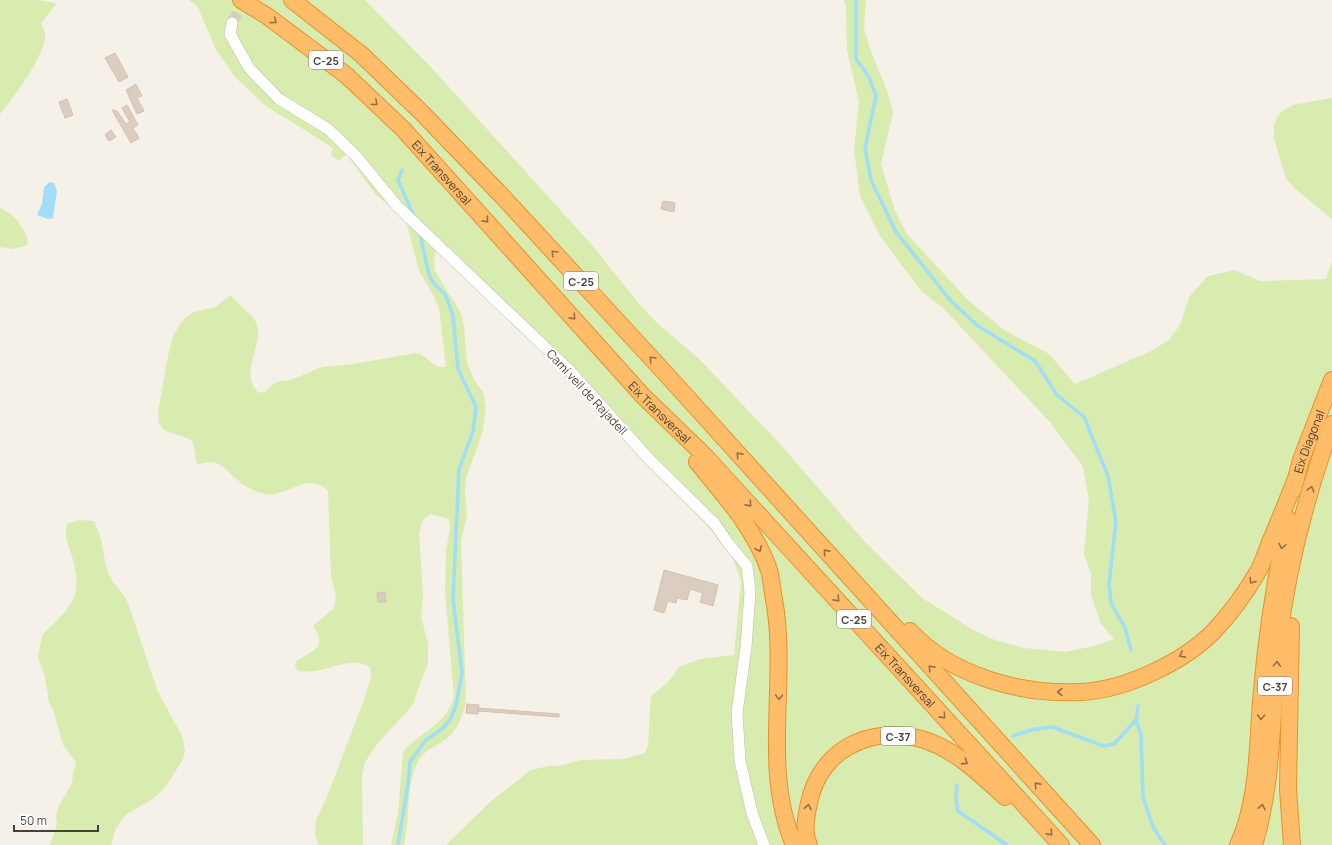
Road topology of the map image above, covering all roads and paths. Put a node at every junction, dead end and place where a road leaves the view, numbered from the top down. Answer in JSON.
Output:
{"nodes":[{"id":1,"x":241,"y":0,"type":"edge"},
{"id":2,"x":292,"y":0,"type":"edge"},
{"id":3,"x":232,"y":22,"type":"tunnel mouth"},
{"id":4,"x":1332,"y":380,"type":"edge"},
{"id":5,"x":643,"y":396,"type":"junction"},
{"id":6,"x":1332,"y":424,"type":"edge"},
{"id":7,"x":1295,"y":481,"type":"junction"},
{"id":8,"x":1300,"y":527,"type":"junction"},
{"id":9,"x":852,"y":581,"type":"junction"},
{"id":10,"x":1037,"y":819,"type":"junction"},
{"id":11,"x":764,"y":845,"type":"edge"},
{"id":12,"x":794,"y":845,"type":"edge"},
{"id":13,"x":809,"y":845,"type":"edge"},
{"id":14,"x":1061,"y":845,"type":"edge"},
{"id":15,"x":1092,"y":845,"type":"edge"},
{"id":16,"x":1238,"y":845,"type":"edge"},
{"id":17,"x":1254,"y":845,"type":"edge"},
{"id":18,"x":1292,"y":845,"type":"edge"}],
"edges":[{"from":1,"to":5,"type":"highway","name":"Eix Transversal","number":"C-25","one_way":true},
{"from":9,"to":2,"type":"highway","name":"Eix Transversal","number":"C-25","one_way":true},
{"from":3,"to":11,"type":"street","name":"Camí vell de Rajadell"},
{"from":4,"to":7,"type":"highway","name":"Eix Diagonal","number":"C-37"},
{"from":5,"to":10,"type":"highway","name":"Eix Transversal","number":"C-25","one_way":true},
{"from":5,"to":12,"type":"highway","one_way":true},
{"from":8,"to":6,"type":"highway","name":"Eix Diagonal","number":"C-37","one_way":true},
{"from":7,"to":9,"type":"highway","number":"C-37","one_way":true},
{"from":7,"to":16,"type":"highway","number":"C-37","one_way":true},
{"from":17,"to":8,"type":"highway","number":"C-37","one_way":true},
{"from":8,"to":18,"type":"highway"},
{"from":15,"to":9,"type":"highway","name":"Eix Transversal","number":"C-25","one_way":true},
{"from":13,"to":10,"type":"highway","number":"C-37","one_way":true},
{"from":10,"to":14,"type":"highway","name":"Eix Transversal","number":"C-25","one_way":true}]}
